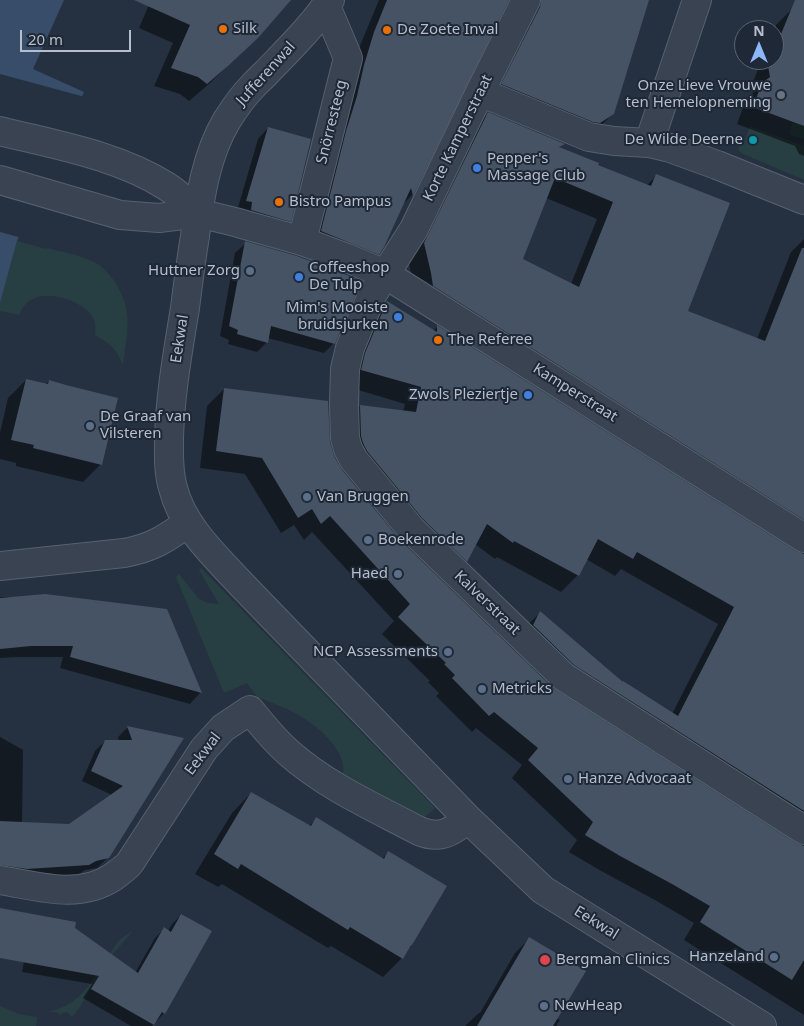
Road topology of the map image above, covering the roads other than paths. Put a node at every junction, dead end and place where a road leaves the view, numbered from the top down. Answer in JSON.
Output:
{"nodes":[{"id":1,"x":526,"y":0,"type":"edge"},
{"id":2,"x":697,"y":0,"type":"edge"},
{"id":3,"x":328,"y":3,"type":"edge"},
{"id":4,"x":480,"y":92,"type":"junction"},
{"id":5,"x":0,"y":131,"type":"edge"},
{"id":6,"x":649,"y":143,"type":"junction"},
{"id":7,"x":0,"y":180,"type":"edge"},
{"id":8,"x":804,"y":200,"type":"edge"},
{"id":9,"x":198,"y":213,"type":"junction"},
{"id":10,"x":302,"y":241,"type":"junction"},
{"id":11,"x":385,"y":274,"type":"junction"},
{"id":12,"x":188,"y":522,"type":"junction"},
{"id":13,"x":804,"y":538,"type":"edge"},
{"id":14,"x":0,"y":566,"type":"edge"},
{"id":15,"x":468,"y":820,"type":"junction"},
{"id":16,"x":804,"y":830,"type":"edge"},
{"id":17,"x":0,"y":880,"type":"edge"},
{"id":18,"x":762,"y":1026,"type":"edge"}],
"edges":[{"from":1,"to":4,"type":"street","name":"Korte Kamperstraat"},
{"from":2,"to":6,"type":"street"},
{"from":3,"to":9,"type":"street","name":"Jufferenwal"},
{"from":3,"to":10,"type":"street","name":"Snörresteeg"},
{"from":4,"to":6,"type":"street"},
{"from":4,"to":11,"type":"street","name":"Korte Kamperstraat"},
{"from":5,"to":9,"type":"street"},
{"from":6,"to":8,"type":"street"},
{"from":7,"to":9,"type":"street"},
{"from":9,"to":10,"type":"street","name":"Kamperstraat"},
{"from":9,"to":12,"type":"street","name":"Eekwal"},
{"from":10,"to":11,"type":"street","name":"Kamperstraat"},
{"from":11,"to":13,"type":"street","name":"Kamperstraat"},
{"from":11,"to":16,"type":"street","name":"Kalverstraat"},
{"from":12,"to":14,"type":"street"},
{"from":12,"to":15,"type":"street","name":"Eekwal"},
{"from":15,"to":17,"type":"street","name":"Eekwal"},
{"from":15,"to":18,"type":"street","name":"Eekwal"}]}
